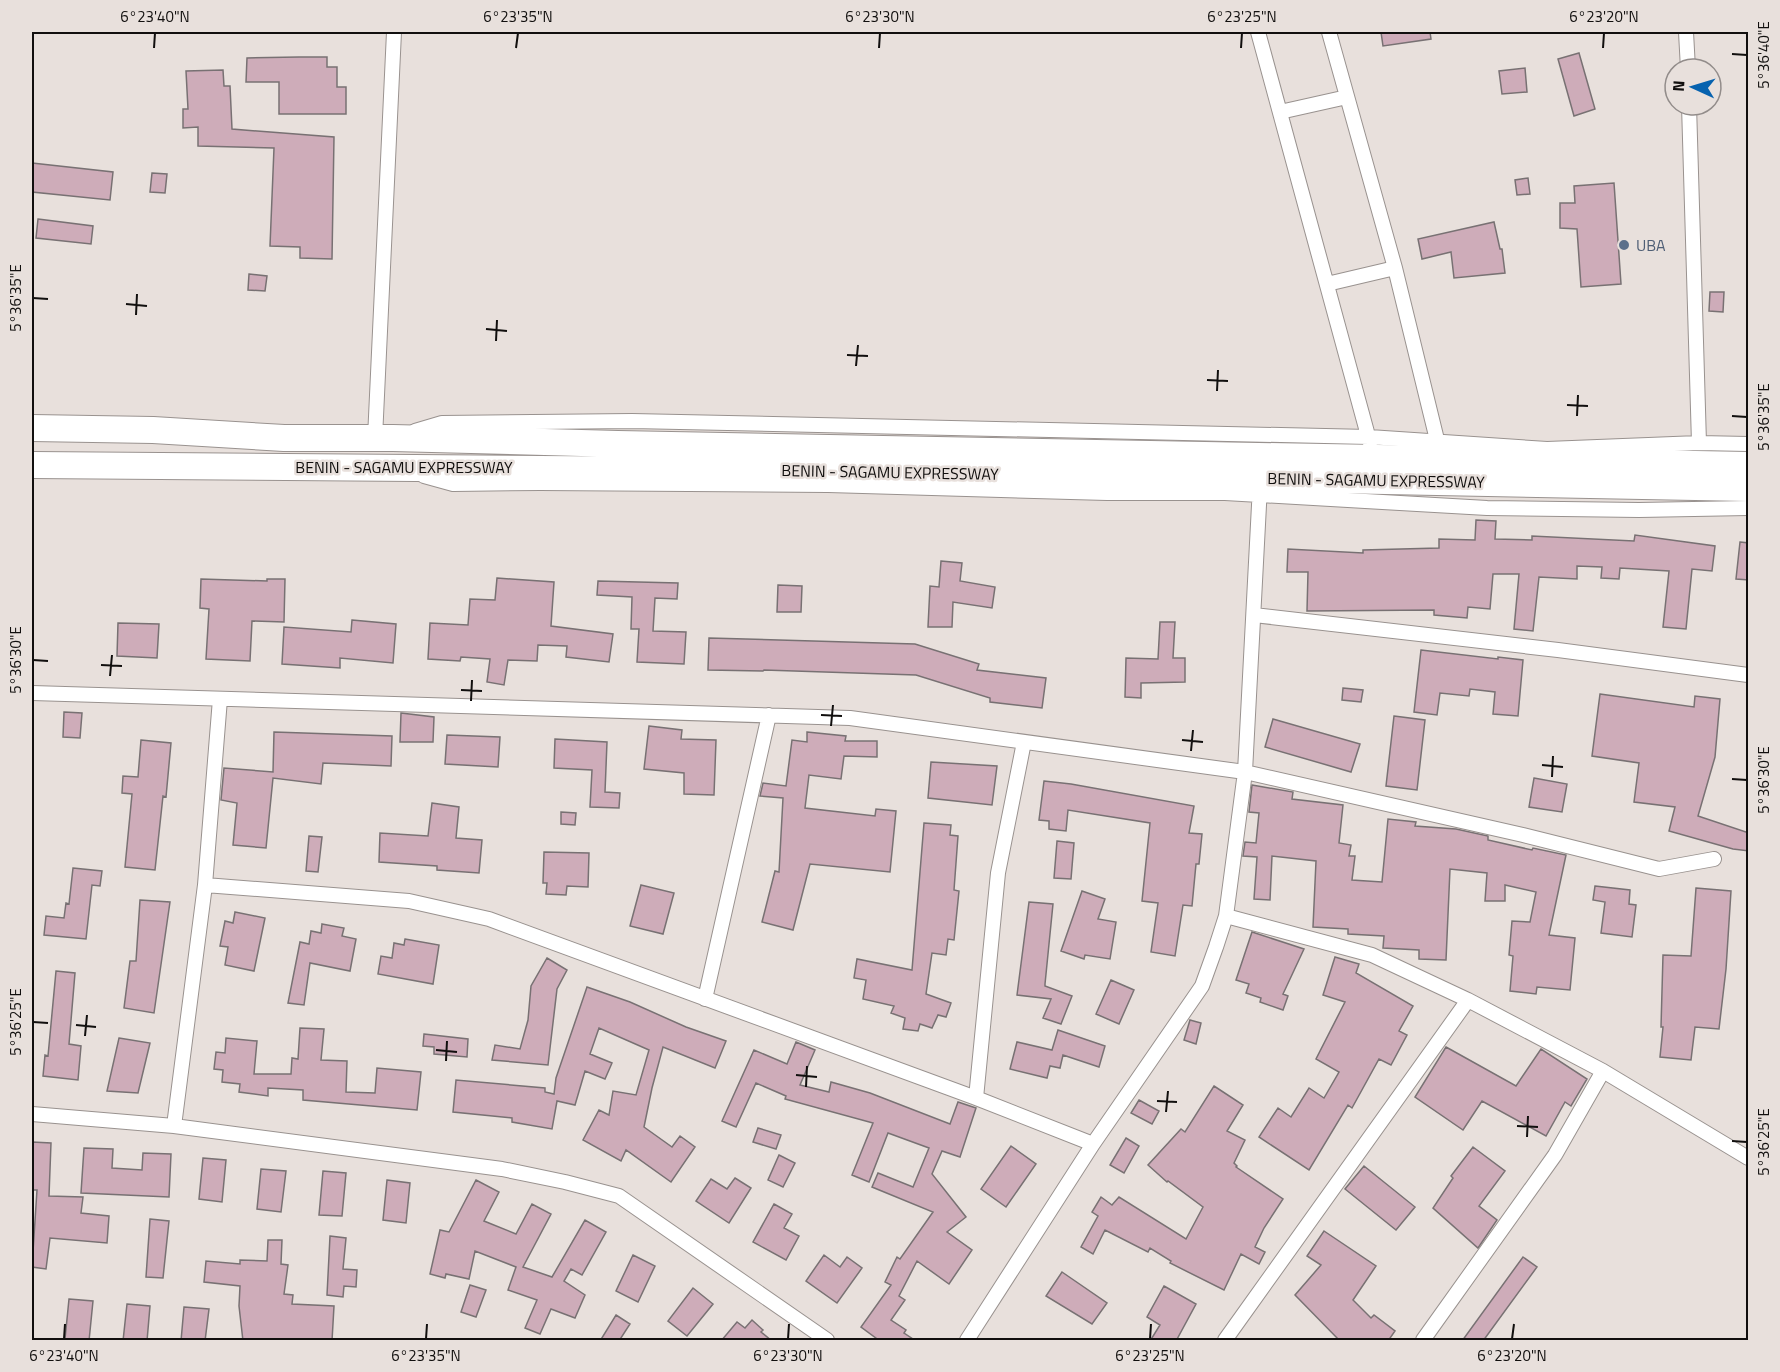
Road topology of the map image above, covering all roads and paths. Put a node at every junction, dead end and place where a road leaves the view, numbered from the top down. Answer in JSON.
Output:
{"nodes":[{"id":1,"x":394,"y":32,"type":"edge"},
{"id":2,"x":1258,"y":32,"type":"edge"},
{"id":3,"x":1329,"y":32,"type":"edge"},
{"id":4,"x":1686,"y":32,"type":"edge"},
{"id":5,"x":1687,"y":57,"type":"edge"},
{"id":6,"x":1347,"y":97,"type":"junction"},
{"id":7,"x":1280,"y":112,"type":"junction"},
{"id":8,"x":1689,"y":117,"type":"edge"},
{"id":9,"x":1395,"y":268,"type":"junction"},
{"id":10,"x":1327,"y":284,"type":"junction"},
{"id":11,"x":32,"y":428,"type":"edge"},
{"id":12,"x":384,"y":438,"type":"junction"},
{"id":13,"x":1699,"y":443,"type":"junction"},
{"id":14,"x":1749,"y":444,"type":"edge"},
{"id":15,"x":1371,"y":447,"type":"junction"},
{"id":16,"x":1440,"y":450,"type":"junction"},
{"id":17,"x":32,"y":465,"type":"edge"},
{"id":18,"x":1749,"y":465,"type":"edge"},
{"id":19,"x":1260,"y":486,"type":"junction"},
{"id":20,"x":1749,"y":488,"type":"edge"},
{"id":21,"x":1749,"y":508,"type":"edge"},
{"id":22,"x":1254,"y":615,"type":"junction"},
{"id":23,"x":1749,"y":675,"type":"edge"},
{"id":24,"x":32,"y":693,"type":"edge"},
{"id":25,"x":220,"y":699,"type":"junction"},
{"id":26,"x":769,"y":715,"type":"junction"},
{"id":27,"x":1024,"y":742,"type":"junction"},
{"id":28,"x":1245,"y":772,"type":"junction"},
{"id":29,"x":1714,"y":859,"type":"dead end"},
{"id":30,"x":205,"y":885,"type":"junction"},
{"id":31,"x":1226,"y":916,"type":"junction"},
{"id":32,"x":705,"y":999,"type":"junction"},
{"id":33,"x":1468,"y":1000,"type":"junction"},
{"id":34,"x":1603,"y":1071,"type":"junction"},
{"id":35,"x":976,"y":1098,"type":"junction"},
{"id":36,"x":32,"y":1114,"type":"edge"},
{"id":37,"x":174,"y":1126,"type":"junction"},
{"id":38,"x":1093,"y":1144,"type":"junction"},
{"id":39,"x":1749,"y":1158,"type":"edge"},
{"id":40,"x":827,"y":1341,"type":"edge"},
{"id":41,"x":968,"y":1341,"type":"edge"},
{"id":42,"x":1225,"y":1341,"type":"edge"},
{"id":43,"x":1423,"y":1341,"type":"edge"}],
"edges":[{"from":1,"to":12,"type":"street"},
{"from":2,"to":7,"type":"street"},
{"from":3,"to":6,"type":"street"},
{"from":4,"to":5,"type":"street"},
{"from":6,"to":7,"type":"street"},
{"from":6,"to":9,"type":"street"},
{"from":7,"to":10,"type":"street"},
{"from":8,"to":13,"type":"street"},
{"from":9,"to":10,"type":"street"},
{"from":9,"to":16,"type":"street"},
{"from":10,"to":15,"type":"street"},
{"from":11,"to":12,"type":"highway"},
{"from":12,"to":15,"type":"highway"},
{"from":13,"to":14,"type":"street"},
{"from":13,"to":16,"type":"street"},
{"from":15,"to":16,"type":"highway"},
{"from":16,"to":18,"type":"highway"},
{"from":17,"to":19,"type":"highway","name":"BENIN - SAGAMU EXPRESSWAY"},
{"from":19,"to":20,"type":"highway","name":"BENIN - SAGAMU EXPRESSWAY"},
{"from":19,"to":21,"type":"street"},
{"from":19,"to":22,"type":"street"},
{"from":22,"to":23,"type":"street"},
{"from":22,"to":28,"type":"street"},
{"from":24,"to":25,"type":"street"},
{"from":25,"to":26,"type":"street"},
{"from":25,"to":30,"type":"street"},
{"from":26,"to":27,"type":"street"},
{"from":26,"to":32,"type":"street"},
{"from":27,"to":28,"type":"street"},
{"from":27,"to":35,"type":"street"},
{"from":28,"to":29,"type":"street"},
{"from":28,"to":31,"type":"street"},
{"from":30,"to":32,"type":"street"},
{"from":30,"to":37,"type":"street"},
{"from":31,"to":33,"type":"street"},
{"from":31,"to":38,"type":"street"},
{"from":32,"to":35,"type":"street"},
{"from":33,"to":34,"type":"street"},
{"from":33,"to":42,"type":"street"},
{"from":34,"to":39,"type":"street"},
{"from":34,"to":43,"type":"street"},
{"from":35,"to":38,"type":"street"},
{"from":36,"to":37,"type":"street"},
{"from":37,"to":40,"type":"street"},
{"from":38,"to":41,"type":"street"}]}
